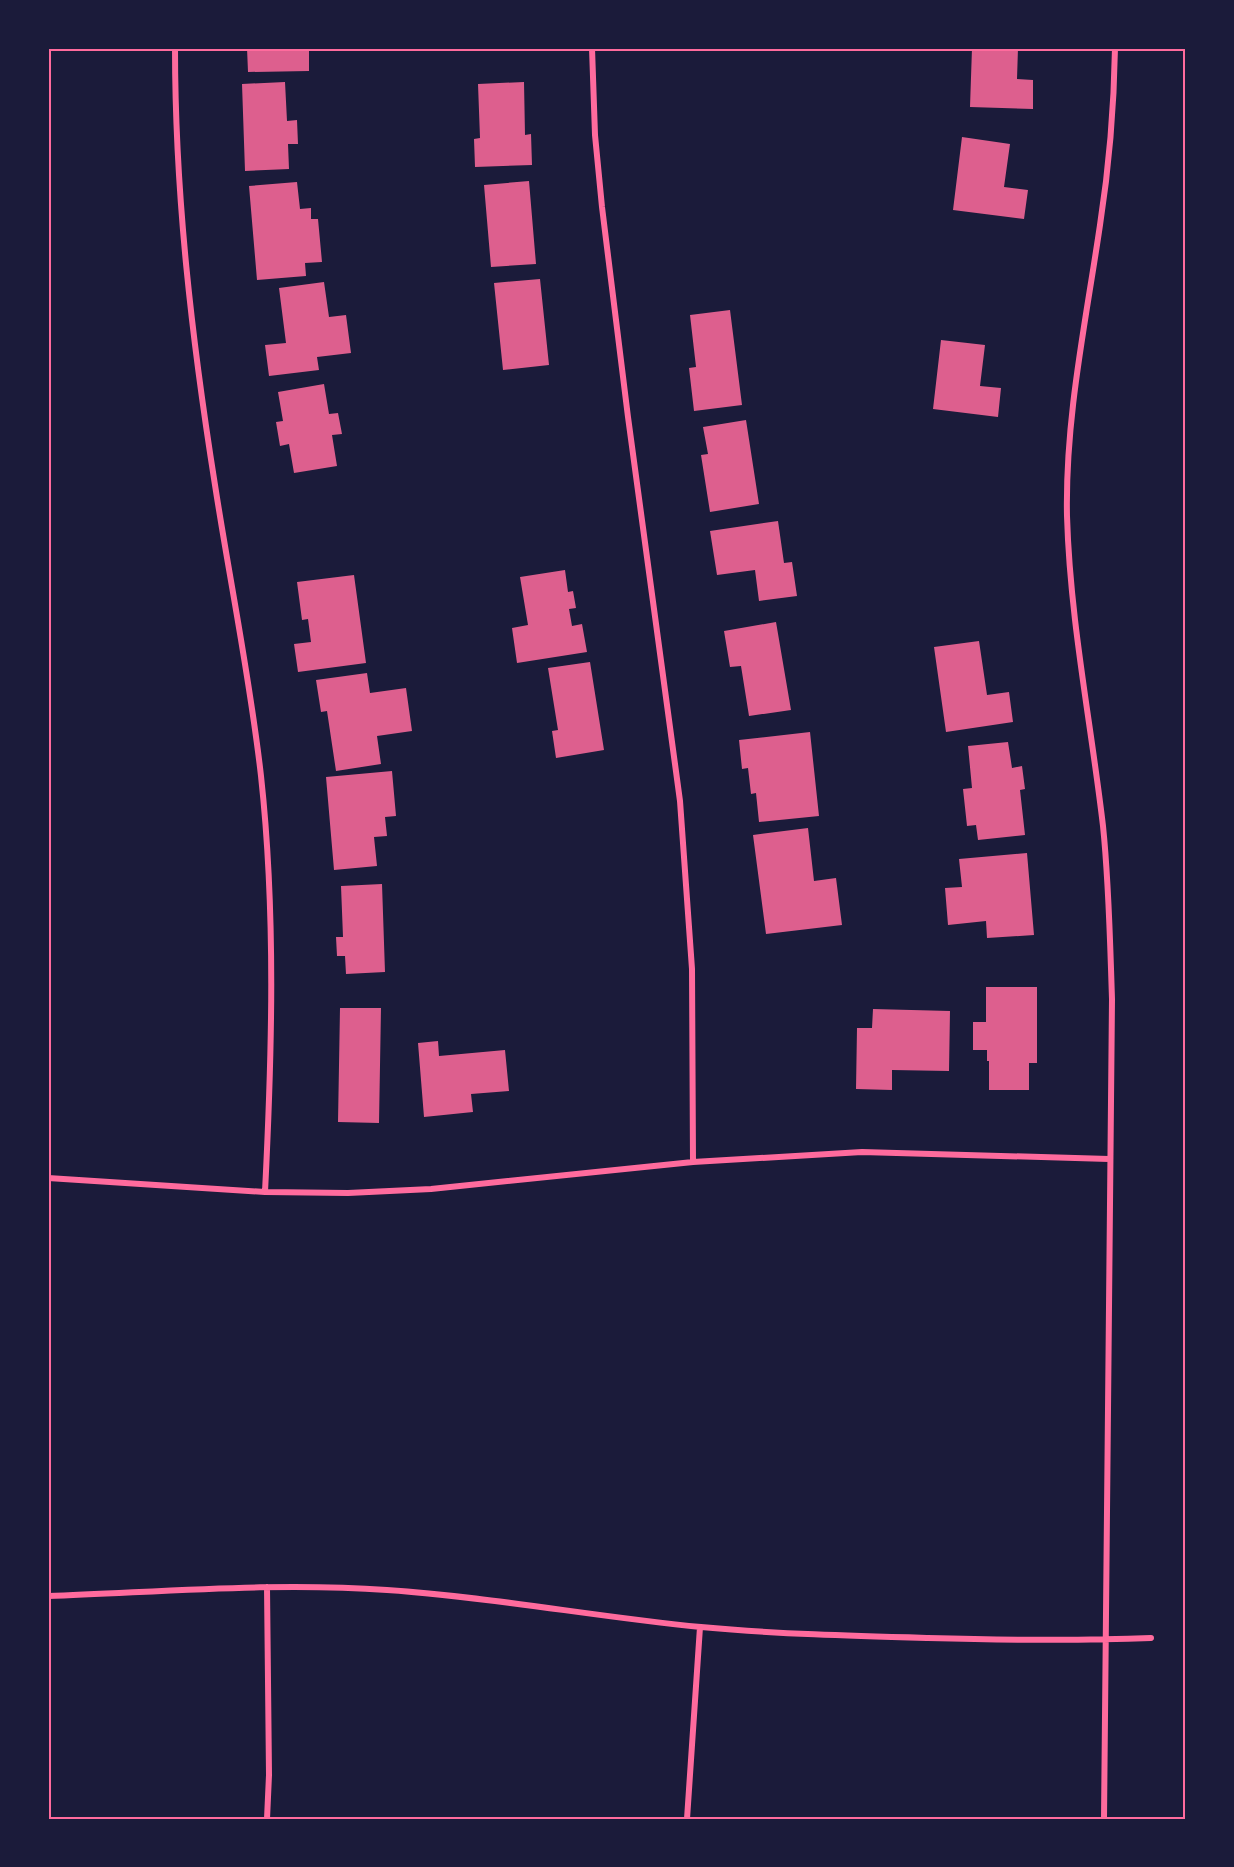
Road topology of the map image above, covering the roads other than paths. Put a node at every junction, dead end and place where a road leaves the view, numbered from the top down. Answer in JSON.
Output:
{"nodes":[{"id":1,"x":176,"y":48,"type":"edge"},
{"id":2,"x":592,"y":48,"type":"edge"},
{"id":3,"x":1115,"y":48,"type":"edge"},
{"id":4,"x":1109,"y":1159,"type":"junction"},
{"id":5,"x":693,"y":1162,"type":"junction"},
{"id":6,"x":48,"y":1178,"type":"edge"},
{"id":7,"x":265,"y":1192,"type":"junction"},
{"id":8,"x":267,"y":1587,"type":"junction"},
{"id":9,"x":48,"y":1596,"type":"edge"},
{"id":10,"x":700,"y":1627,"type":"junction"},
{"id":11,"x":1151,"y":1638,"type":"dead end"},
{"id":12,"x":1104,"y":1640,"type":"junction"},
{"id":13,"x":267,"y":1819,"type":"edge"},
{"id":14,"x":687,"y":1819,"type":"edge"},
{"id":15,"x":1104,"y":1819,"type":"edge"}],
"edges":[{"from":1,"to":7,"type":"street"},
{"from":2,"to":5,"type":"street"},
{"from":3,"to":4,"type":"street"},
{"from":4,"to":5,"type":"street"},
{"from":4,"to":12,"type":"street"},
{"from":5,"to":7,"type":"street"},
{"from":6,"to":7,"type":"street"},
{"from":8,"to":9,"type":"street"},
{"from":8,"to":10,"type":"street"},
{"from":8,"to":13,"type":"street"},
{"from":10,"to":12,"type":"street"},
{"from":10,"to":14,"type":"street"},
{"from":11,"to":12,"type":"street"},
{"from":12,"to":15,"type":"street"}]}
